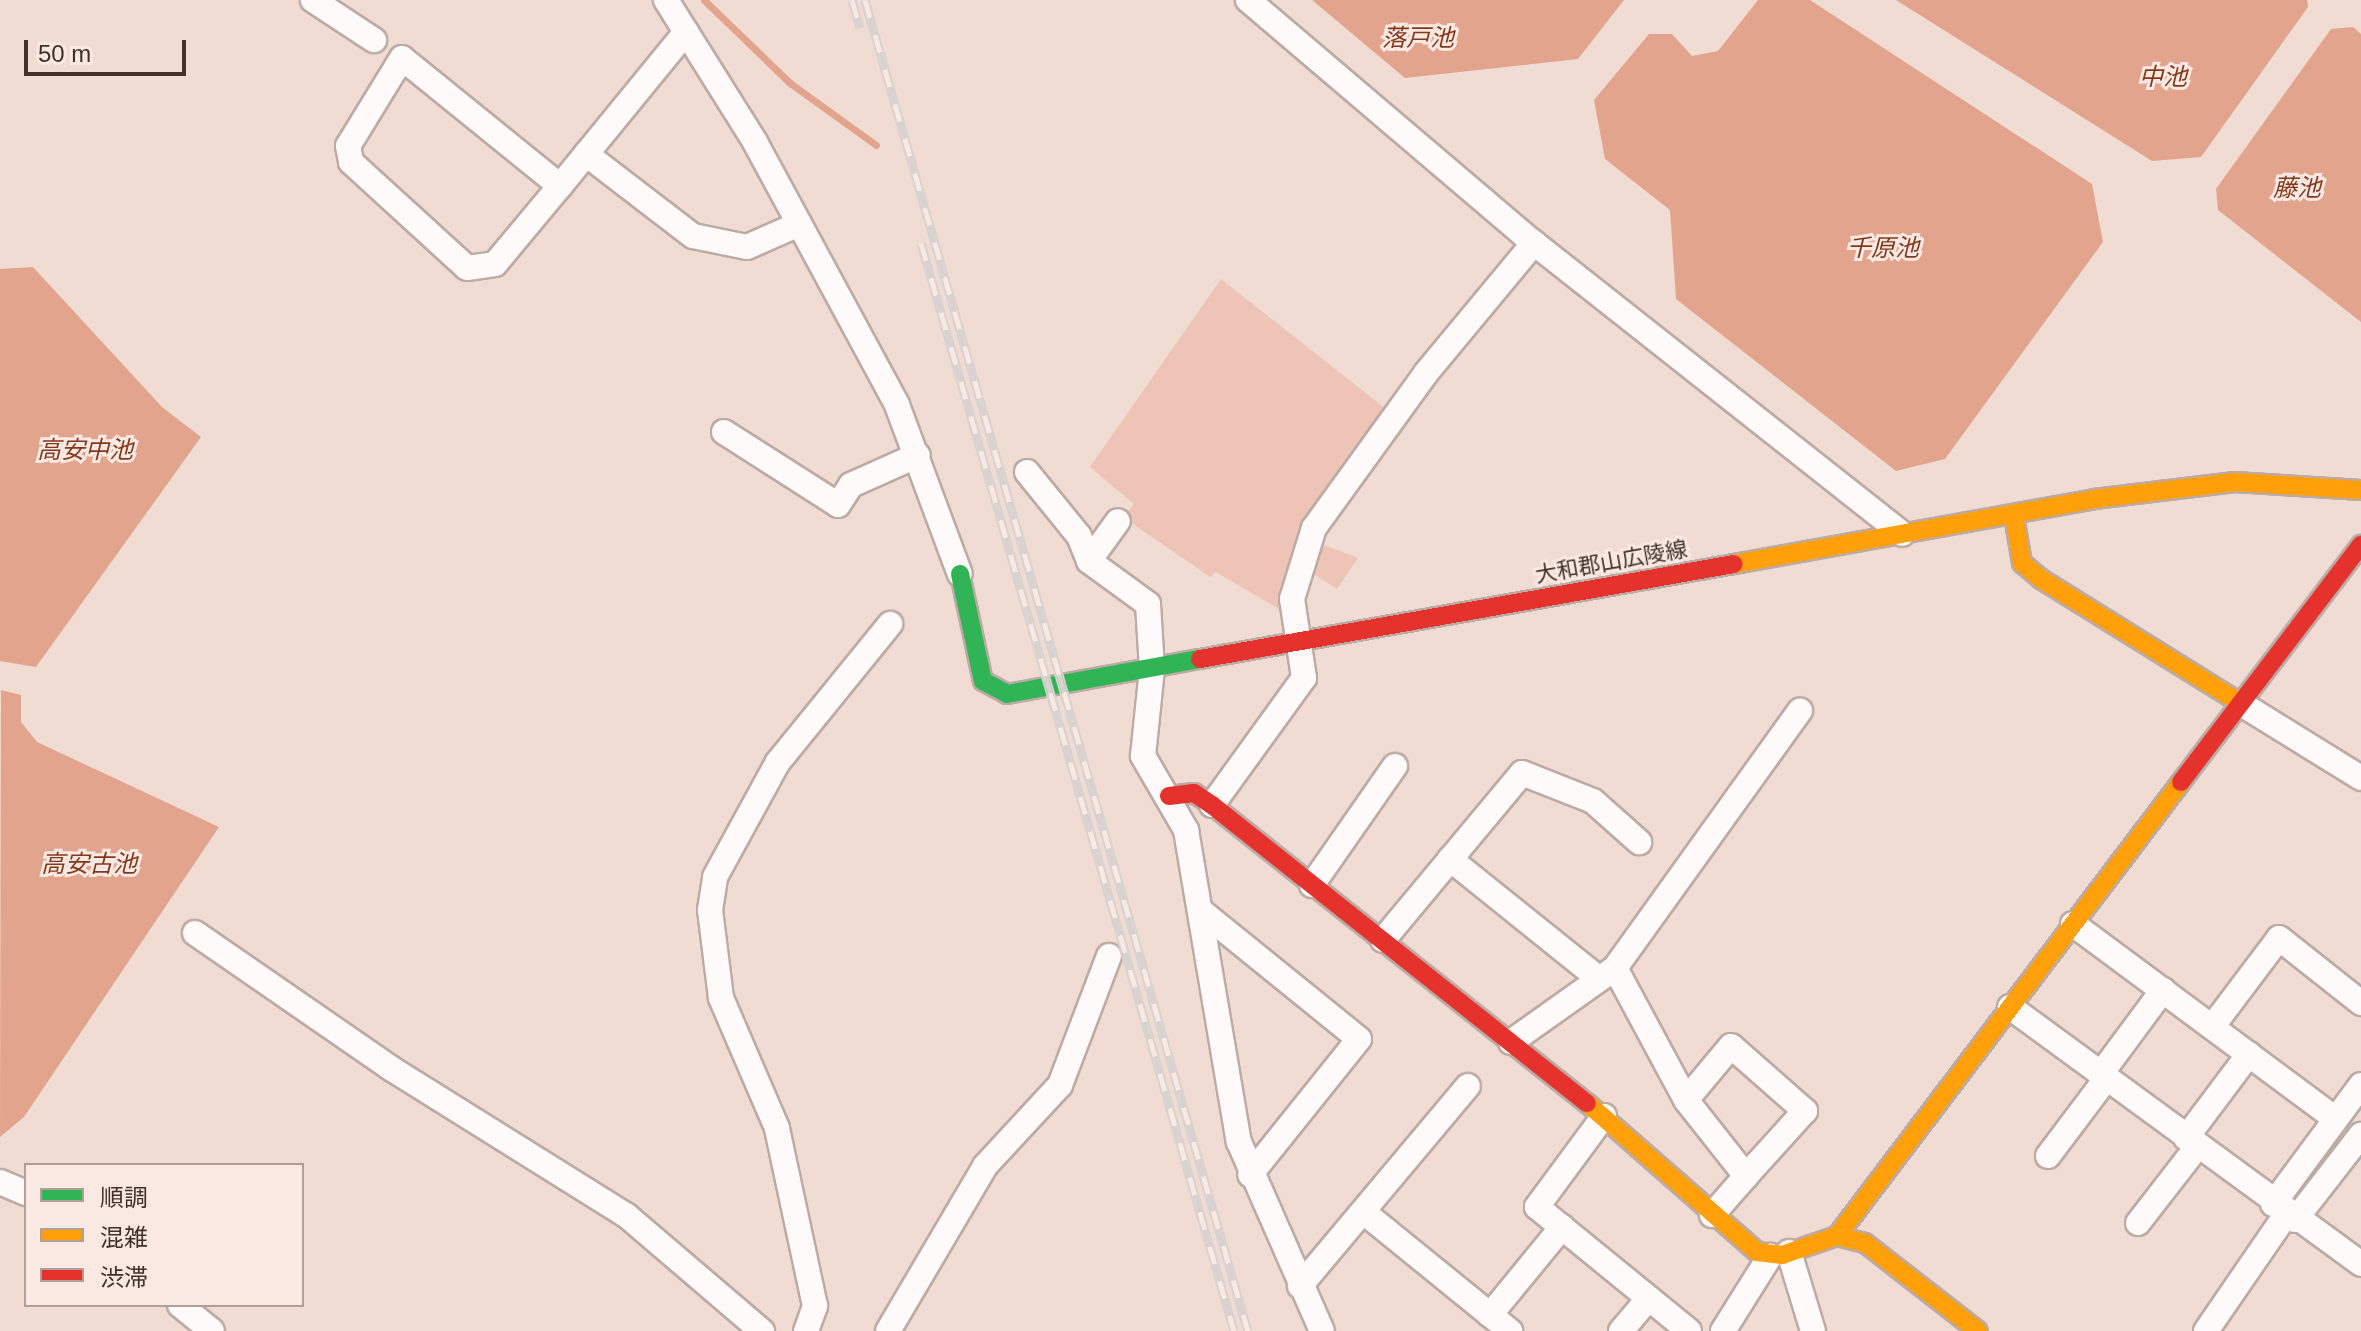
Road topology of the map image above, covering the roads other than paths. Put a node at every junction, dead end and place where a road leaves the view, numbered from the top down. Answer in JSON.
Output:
{"nodes":[{"id":1,"x":313,"y":0,"type":"edge"},
{"id":2,"x":666,"y":0,"type":"edge"},
{"id":3,"x":1248,"y":0,"type":"edge"},
{"id":4,"x":686,"y":32,"type":"junction"},
{"id":5,"x":374,"y":40,"type":"dead end"},
{"id":6,"x":586,"y":154,"type":"junction"},
{"id":7,"x":560,"y":186,"type":"junction"},
{"id":8,"x":799,"y":224,"type":"junction"},
{"id":9,"x":1534,"y":243,"type":"junction"},
{"id":10,"x":724,"y":432,"type":"dead end"},
{"id":11,"x":918,"y":455,"type":"junction"},
{"id":12,"x":1027,"y":472,"type":"dead end"},
{"id":13,"x":2361,"y":490,"type":"edge"},
{"id":14,"x":2014,"y":516,"type":"junction"},
{"id":15,"x":1118,"y":521,"type":"dead end"},
{"id":16,"x":1902,"y":534,"type":"junction"},
{"id":17,"x":2361,"y":545,"type":"edge"},
{"id":18,"x":1089,"y":561,"type":"junction"},
{"id":19,"x":960,"y":574,"type":"joint"},
{"id":20,"x":890,"y":624,"type":"dead end"},
{"id":21,"x":1301,"y":641,"type":"junction"},
{"id":22,"x":1152,"y":669,"type":"junction"},
{"id":23,"x":2240,"y":703,"type":"junction"},
{"id":24,"x":1800,"y":711,"type":"dead end"},
{"id":25,"x":1395,"y":766,"type":"dead end"},
{"id":26,"x":2361,"y":778,"type":"edge"},
{"id":27,"x":1169,"y":796,"type":"junction"},
{"id":28,"x":1212,"y":805,"type":"junction"},
{"id":29,"x":1639,"y":842,"type":"dead end"},
{"id":30,"x":1450,"y":859,"type":"junction"},
{"id":31,"x":1312,"y":885,"type":"junction"},
{"id":32,"x":1201,"y":911,"type":"junction"},
{"id":33,"x":2073,"y":924,"type":"junction"},
{"id":34,"x":195,"y":933,"type":"dead end"},
{"id":35,"x":1383,"y":940,"type":"junction"},
{"id":36,"x":1109,"y":956,"type":"dead end"},
{"id":37,"x":1606,"y":972,"type":"junction"},
{"id":38,"x":2163,"y":990,"type":"junction"},
{"id":39,"x":2361,"y":1003,"type":"edge"},
{"id":40,"x":2010,"y":1007,"type":"junction"},
{"id":41,"x":2212,"y":1027,"type":"junction"},
{"id":42,"x":1511,"y":1042,"type":"junction"},
{"id":43,"x":2249,"y":1054,"type":"junction"},
{"id":44,"x":2103,"y":1077,"type":"junction"},
{"id":45,"x":2361,"y":1085,"type":"edge"},
{"id":46,"x":1468,"y":1086,"type":"dead end"},
{"id":47,"x":1686,"y":1100,"type":"junction"},
{"id":48,"x":1604,"y":1116,"type":"junction"},
{"id":49,"x":2336,"y":1119,"type":"junction"},
{"id":50,"x":2361,"y":1135,"type":"edge"},
{"id":51,"x":2191,"y":1142,"type":"junction"},
{"id":52,"x":2048,"y":1156,"type":"dead end"},
{"id":53,"x":1250,"y":1175,"type":"junction"},
{"id":54,"x":1746,"y":1176,"type":"junction"},
{"id":55,"x":0,"y":1182,"type":"edge"},
{"id":56,"x":24,"y":1192,"type":"edge"},
{"id":57,"x":2285,"y":1212,"type":"junction"},
{"id":58,"x":1366,"y":1214,"type":"junction"},
{"id":59,"x":1712,"y":1215,"type":"junction"},
{"id":60,"x":2138,"y":1223,"type":"dead end"},
{"id":61,"x":1562,"y":1227,"type":"junction"},
{"id":62,"x":1837,"y":1236,"type":"junction"},
{"id":63,"x":1780,"y":1254,"type":"junction"},
{"id":64,"x":2361,"y":1264,"type":"edge"},
{"id":65,"x":1300,"y":1286,"type":"junction"},
{"id":66,"x":1649,"y":1298,"type":"junction"},
{"id":67,"x":182,"y":1307,"type":"edge"},
{"id":68,"x":1490,"y":1315,"type":"junction"},
{"id":69,"x":212,"y":1331,"type":"edge"},
{"id":70,"x":762,"y":1331,"type":"edge"},
{"id":71,"x":806,"y":1331,"type":"edge"},
{"id":72,"x":888,"y":1331,"type":"edge"},
{"id":73,"x":1321,"y":1331,"type":"edge"},
{"id":74,"x":1510,"y":1331,"type":"edge"},
{"id":75,"x":1621,"y":1331,"type":"edge"},
{"id":76,"x":1689,"y":1331,"type":"edge"},
{"id":77,"x":1723,"y":1331,"type":"edge"},
{"id":78,"x":1813,"y":1331,"type":"edge"},
{"id":79,"x":1978,"y":1331,"type":"edge"},
{"id":80,"x":2206,"y":1331,"type":"edge"}],
"edges":[{"from":1,"to":5,"type":"street"},
{"from":2,"to":4,"type":"street"},
{"from":3,"to":9,"type":"street"},
{"from":4,"to":6,"type":"street"},
{"from":4,"to":8,"type":"street"},
{"from":6,"to":7,"type":"street"},
{"from":6,"to":8,"type":"street"},
{"from":7,"to":7,"type":"street"},
{"from":8,"to":11,"type":"street"},
{"from":9,"to":16,"type":"street"},
{"from":9,"to":21,"type":"street"},
{"from":10,"to":11,"type":"street"},
{"from":11,"to":19,"type":"street"},
{"from":12,"to":18,"type":"street"},
{"from":13,"to":14,"type":"street","name":"大和郡山広陵線"},
{"from":14,"to":16,"type":"street","name":"大和郡山広陵線"},
{"from":14,"to":23,"type":"street"},
{"from":15,"to":18,"type":"street"},
{"from":16,"to":21,"type":"street","name":"大和郡山広陵線"},
{"from":17,"to":23,"type":"street"},
{"from":18,"to":22,"type":"street"},
{"from":19,"to":22,"type":"street","name":"大和郡山広陵線"},
{"from":20,"to":71,"type":"street"},
{"from":21,"to":22,"type":"street","name":"大和郡山広陵線"},
{"from":21,"to":28,"type":"street"},
{"from":22,"to":27,"type":"street"},
{"from":23,"to":26,"type":"street"},
{"from":23,"to":33,"type":"street"},
{"from":24,"to":37,"type":"street"},
{"from":25,"to":31,"type":"street"},
{"from":27,"to":28,"type":"street"},
{"from":27,"to":32,"type":"street"},
{"from":28,"to":31,"type":"street"},
{"from":29,"to":30,"type":"street"},
{"from":30,"to":35,"type":"street"},
{"from":30,"to":37,"type":"street"},
{"from":31,"to":35,"type":"street"},
{"from":32,"to":53,"type":"street"},
{"from":32,"to":53,"type":"street"},
{"from":33,"to":38,"type":"street"},
{"from":33,"to":40,"type":"street"},
{"from":34,"to":70,"type":"street"},
{"from":35,"to":42,"type":"street"},
{"from":36,"to":72,"type":"street"},
{"from":37,"to":42,"type":"street"},
{"from":37,"to":47,"type":"street"},
{"from":38,"to":41,"type":"street"},
{"from":38,"to":44,"type":"street"},
{"from":39,"to":41,"type":"street"},
{"from":40,"to":44,"type":"street"},
{"from":40,"to":62,"type":"street"},
{"from":41,"to":43,"type":"street"},
{"from":42,"to":48,"type":"street"},
{"from":43,"to":49,"type":"street"},
{"from":43,"to":51,"type":"street"},
{"from":44,"to":51,"type":"street"},
{"from":44,"to":52,"type":"street"},
{"from":45,"to":49,"type":"street"},
{"from":46,"to":58,"type":"street"},
{"from":47,"to":54,"type":"street"},
{"from":47,"to":54,"type":"street"},
{"from":48,"to":59,"type":"street"},
{"from":48,"to":61,"type":"street"},
{"from":49,"to":57,"type":"street"},
{"from":50,"to":57,"type":"street"},
{"from":51,"to":57,"type":"street"},
{"from":51,"to":60,"type":"street"},
{"from":53,"to":65,"type":"street"},
{"from":54,"to":59,"type":"street"},
{"from":55,"to":56,"type":"street"},
{"from":57,"to":64,"type":"street"},
{"from":57,"to":80,"type":"street"},
{"from":58,"to":65,"type":"street"},
{"from":58,"to":68,"type":"street"},
{"from":59,"to":63,"type":"street"},
{"from":61,"to":66,"type":"street"},
{"from":61,"to":68,"type":"street"},
{"from":62,"to":63,"type":"street"},
{"from":62,"to":79,"type":"street"},
{"from":63,"to":77,"type":"street"},
{"from":63,"to":78,"type":"street"},
{"from":65,"to":73,"type":"street"},
{"from":66,"to":75,"type":"street"},
{"from":66,"to":76,"type":"street"},
{"from":67,"to":69,"type":"street"},
{"from":68,"to":74,"type":"street"}]}
